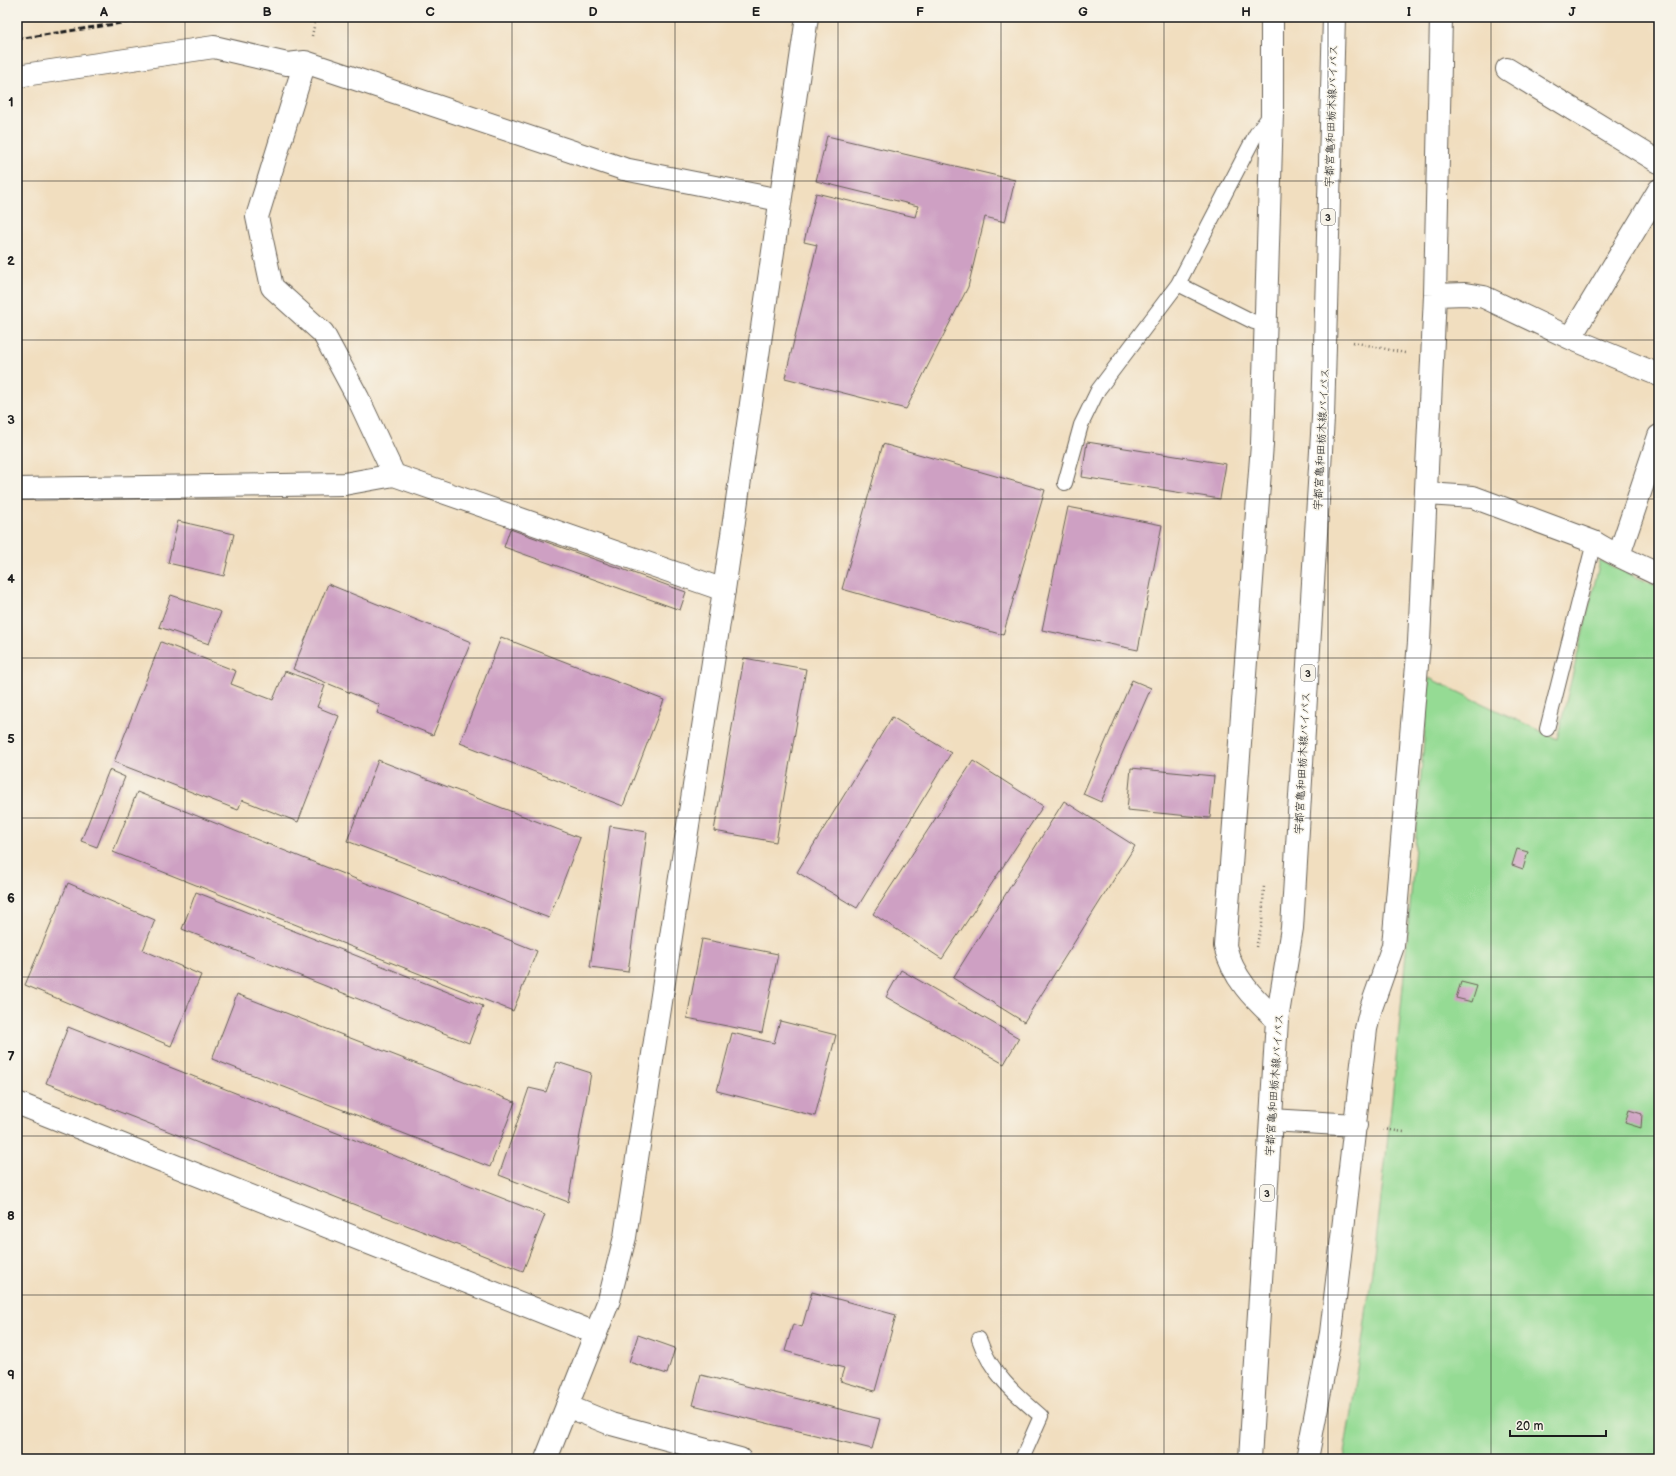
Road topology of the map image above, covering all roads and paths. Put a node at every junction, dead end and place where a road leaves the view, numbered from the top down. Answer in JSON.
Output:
{"nodes":[{"id":1,"x":807,"y":17,"type":"edge"},
{"id":2,"x":1334,"y":17,"type":"edge"},
{"id":3,"x":1441,"y":17,"type":"edge"},
{"id":4,"x":1268,"y":22,"type":"edge"},
{"id":5,"x":305,"y":62,"type":"junction"},
{"id":6,"x":1507,"y":69,"type":"dead end"},
{"id":7,"x":17,"y":76,"type":"edge"},
{"id":8,"x":1272,"y":113,"type":"junction"},
{"id":9,"x":1659,"y":162,"type":"edge"},
{"id":10,"x":1659,"y":190,"type":"edge"},
{"id":11,"x":780,"y":200,"type":"junction"},
{"id":12,"x":1178,"y":284,"type":"junction"},
{"id":13,"x":1435,"y":294,"type":"junction"},
{"id":14,"x":1266,"y":325,"type":"junction"},
{"id":15,"x":1570,"y":338,"type":"junction"},
{"id":16,"x":1659,"y":375,"type":"edge"},
{"id":17,"x":1659,"y":436,"type":"edge"},
{"id":18,"x":394,"y":475,"type":"junction"},
{"id":19,"x":1065,"y":484,"type":"dead end"},
{"id":20,"x":17,"y":488,"type":"edge"},
{"id":21,"x":1426,"y":494,"type":"junction"},
{"id":22,"x":1594,"y":542,"type":"junction"},
{"id":23,"x":1619,"y":555,"type":"junction"},
{"id":24,"x":1659,"y":575,"type":"edge"},
{"id":25,"x":724,"y":590,"type":"junction"},
{"id":26,"x":1547,"y":729,"type":"dead end"},
{"id":27,"x":1262,"y":924,"type":"dead end"},
{"id":28,"x":1255,"y":951,"type":"dead end"},
{"id":29,"x":1277,"y":1020,"type":"junction"},
{"id":30,"x":17,"y":1103,"type":"edge"},
{"id":31,"x":1271,"y":1120,"type":"junction"},
{"id":32,"x":1356,"y":1125,"type":"junction"},
{"id":33,"x":595,"y":1333,"type":"junction"},
{"id":34,"x":979,"y":1339,"type":"dead end"},
{"id":35,"x":567,"y":1406,"type":"junction"},
{"id":36,"x":546,"y":1459,"type":"edge"},
{"id":37,"x":740,"y":1459,"type":"edge"},
{"id":38,"x":1022,"y":1459,"type":"edge"},
{"id":39,"x":1250,"y":1459,"type":"edge"},
{"id":40,"x":1307,"y":1459,"type":"edge"}],
"edges":[{"from":1,"to":11,"type":"street"},
{"from":2,"to":29,"type":"street","name":"宇都宮亀和田栃木線バイパス","number":"3","bridge":true},
{"from":3,"to":13,"type":"street"},
{"from":4,"to":8,"type":"street"},
{"from":5,"to":7,"type":"street"},
{"from":5,"to":11,"type":"street"},
{"from":5,"to":18,"type":"street"},
{"from":6,"to":9,"type":"street"},
{"from":8,"to":12,"type":"lane"},
{"from":8,"to":14,"type":"street"},
{"from":10,"to":15,"type":"street"},
{"from":11,"to":25,"type":"street"},
{"from":12,"to":14,"type":"lane"},
{"from":12,"to":19,"type":"lane"},
{"from":13,"to":15,"type":"street"},
{"from":13,"to":21,"type":"street"},
{"from":14,"to":29,"type":"street"},
{"from":15,"to":16,"type":"street"},
{"from":17,"to":23,"type":"street"},
{"from":18,"to":20,"type":"street"},
{"from":18,"to":25,"type":"street"},
{"from":21,"to":22,"type":"street"},
{"from":21,"to":32,"type":"street"},
{"from":22,"to":23,"type":"street"},
{"from":22,"to":26,"type":"lane"},
{"from":23,"to":24,"type":"street"},
{"from":25,"to":33,"type":"street"},
{"from":27,"to":28,"type":"path"},
{"from":29,"to":31,"type":"street","name":"宇都宮亀和田栃木線バイパス","number":"3"},
{"from":30,"to":33,"type":"street"},
{"from":31,"to":32,"type":"street"},
{"from":31,"to":39,"type":"street","name":"宇都宮亀和田栃木線バイパス","number":"3"},
{"from":32,"to":40,"type":"street"},
{"from":33,"to":35,"type":"street"},
{"from":34,"to":38,"type":"lane"},
{"from":35,"to":36,"type":"street"},
{"from":35,"to":37,"type":"street"}]}
